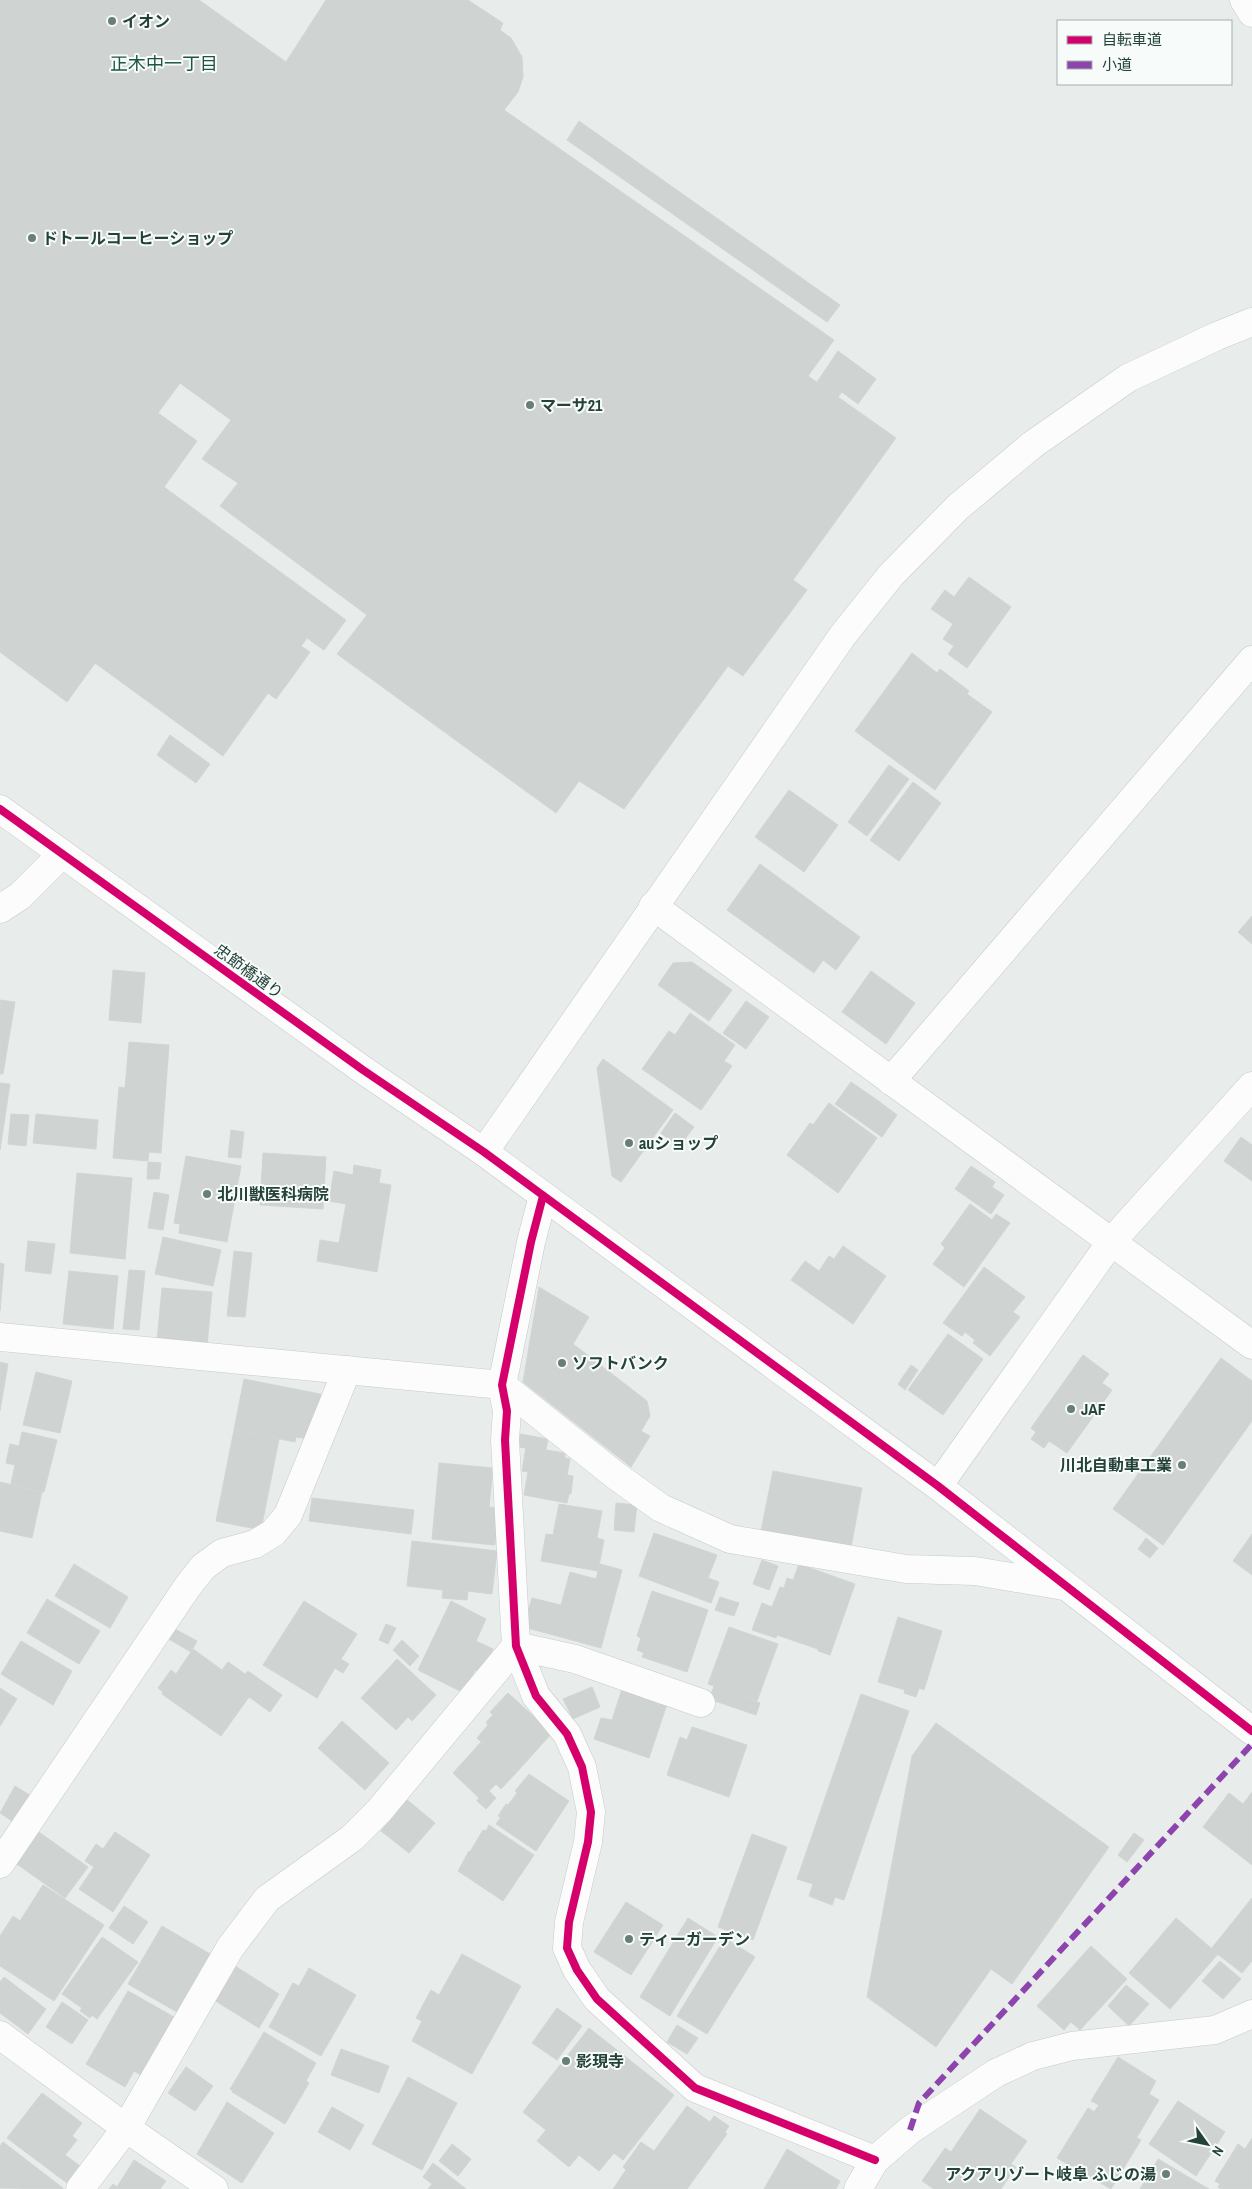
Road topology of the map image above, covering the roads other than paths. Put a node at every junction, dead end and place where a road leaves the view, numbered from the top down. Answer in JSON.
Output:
{"nodes":[{"id":1,"x":1244,"y":0,"type":"edge"},
{"id":2,"x":1252,"y":13,"type":"edge"},
{"id":3,"x":1252,"y":322,"type":"edge"},
{"id":4,"x":1252,"y":660,"type":"edge"},
{"id":5,"x":0,"y":809,"type":"edge"},
{"id":6,"x":62,"y":854,"type":"junction"},
{"id":7,"x":653,"y":906,"type":"junction"},
{"id":8,"x":0,"y":909,"type":"edge"},
{"id":9,"x":891,"y":1081,"type":"junction"},
{"id":10,"x":1252,"y":1086,"type":"edge"},
{"id":11,"x":484,"y":1152,"type":"junction"},
{"id":12,"x":544,"y":1196,"type":"junction"},
{"id":13,"x":1111,"y":1242,"type":"junction"},
{"id":14,"x":0,"y":1337,"type":"edge"},
{"id":15,"x":1252,"y":1345,"type":"edge"},
{"id":16,"x":347,"y":1370,"type":"junction"},
{"id":17,"x":502,"y":1385,"type":"junction"},
{"id":18,"x":938,"y":1486,"type":"junction"},
{"id":19,"x":1068,"y":1586,"type":"junction"},
{"id":20,"x":516,"y":1646,"type":"junction"},
{"id":21,"x":700,"y":1703,"type":"dead end"},
{"id":22,"x":1252,"y":1731,"type":"edge"},
{"id":23,"x":0,"y":1864,"type":"edge"},
{"id":24,"x":1252,"y":2014,"type":"edge"},
{"id":25,"x":0,"y":2035,"type":"edge"},
{"id":26,"x":126,"y":2128,"type":"junction"},
{"id":27,"x":875,"y":2160,"type":"junction"},
{"id":28,"x":80,"y":2189,"type":"edge"},
{"id":29,"x":214,"y":2189,"type":"edge"},
{"id":30,"x":858,"y":2189,"type":"edge"}],
"edges":[{"from":1,"to":2,"type":"street"},
{"from":3,"to":7,"type":"street"},
{"from":4,"to":9,"type":"street"},
{"from":5,"to":6,"type":"street","name":"忠節橋通り"},
{"from":6,"to":8,"type":"street"},
{"from":6,"to":11,"type":"street","name":"忠節橋通り"},
{"from":7,"to":9,"type":"street"},
{"from":7,"to":11,"type":"street"},
{"from":9,"to":13,"type":"street"},
{"from":10,"to":13,"type":"street"},
{"from":11,"to":12,"type":"street","name":"忠節橋通り"},
{"from":12,"to":17,"type":"street"},
{"from":12,"to":18,"type":"street","name":"忠節橋通り"},
{"from":13,"to":15,"type":"street"},
{"from":13,"to":18,"type":"street"},
{"from":14,"to":16,"type":"street"},
{"from":16,"to":17,"type":"street"},
{"from":16,"to":23,"type":"street"},
{"from":17,"to":19,"type":"street"},
{"from":17,"to":20,"type":"street"},
{"from":18,"to":19,"type":"street","name":"忠節橋通り"},
{"from":19,"to":22,"type":"street","name":"忠節橋通り"},
{"from":20,"to":21,"type":"street"},
{"from":20,"to":26,"type":"street"},
{"from":20,"to":27,"type":"street"},
{"from":24,"to":27,"type":"street"},
{"from":25,"to":26,"type":"street"},
{"from":26,"to":28,"type":"street"},
{"from":26,"to":29,"type":"street"},
{"from":27,"to":30,"type":"street"}]}
